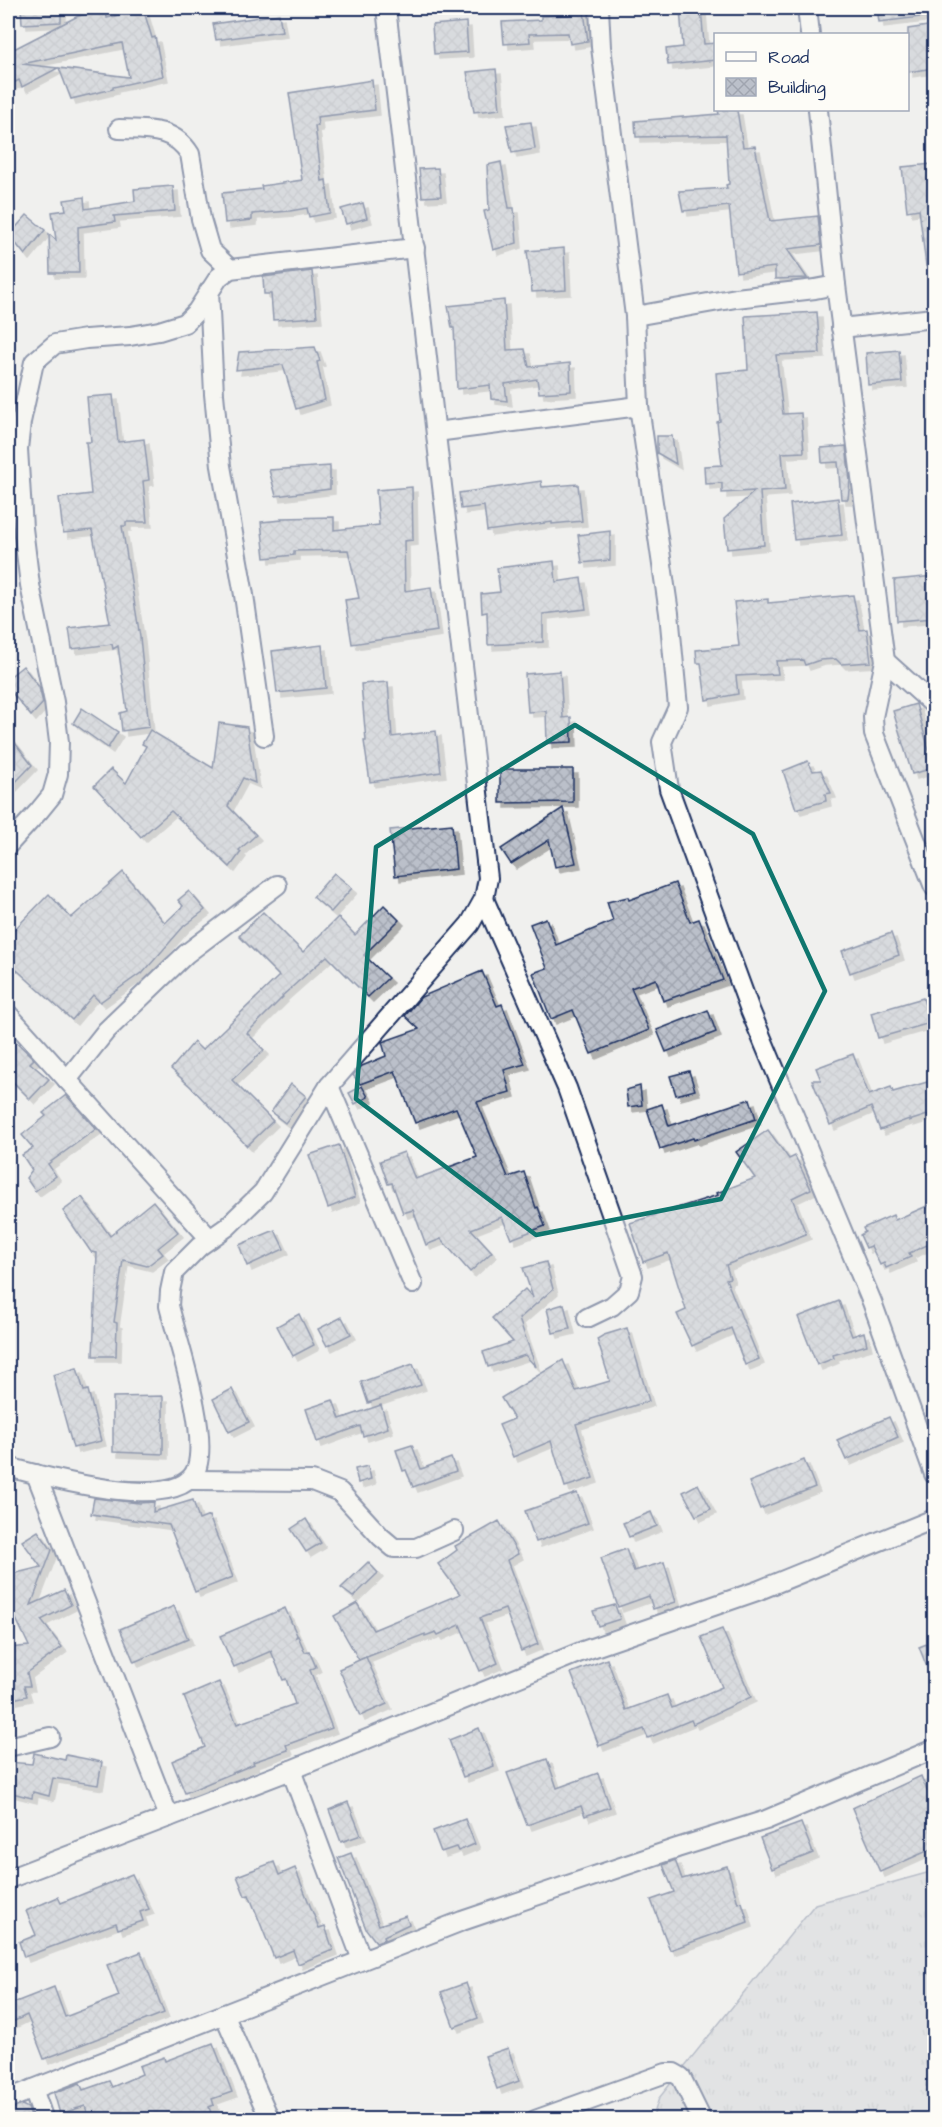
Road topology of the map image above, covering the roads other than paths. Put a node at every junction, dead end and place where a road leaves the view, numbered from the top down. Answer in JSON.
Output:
{"nodes":[{"id":1,"x":386,"y":8,"type":"edge"},
{"id":2,"x":599,"y":8,"type":"edge"},
{"id":3,"x":807,"y":8,"type":"edge"},
{"id":4,"x":810,"y":33,"type":"edge"},
{"id":5,"x":818,"y":111,"type":"edge"},
{"id":6,"x":119,"y":129,"type":"dead end"},
{"id":7,"x":415,"y":248,"type":"junction"},
{"id":8,"x":230,"y":269,"type":"junction"},
{"id":9,"x":836,"y":285,"type":"junction"},
{"id":10,"x":209,"y":291,"type":"junction"},
{"id":11,"x":635,"y":316,"type":"junction"},
{"id":12,"x":934,"y":318,"type":"edge"},
{"id":13,"x":841,"y":328,"type":"junction"},
{"id":14,"x":639,"y":406,"type":"junction"},
{"id":15,"x":436,"y":432,"type":"junction"},
{"id":16,"x":885,"y":661,"type":"junction"},
{"id":17,"x":934,"y":705,"type":"edge"},
{"id":18,"x":264,"y":736,"type":"dead end"},
{"id":19,"x":8,"y":845,"type":"edge"},
{"id":20,"x":277,"y":885,"type":"dead end"},
{"id":21,"x":934,"y":887,"type":"edge"},
{"id":22,"x":484,"y":899,"type":"junction"},
{"id":23,"x":8,"y":1014,"type":"edge"},
{"id":24,"x":67,"y":1080,"type":"junction"},
{"id":25,"x":329,"y":1086,"type":"junction"},
{"id":26,"x":210,"y":1239,"type":"junction"},
{"id":27,"x":412,"y":1284,"type":"dead end"},
{"id":28,"x":587,"y":1318,"type":"dead end"},
{"id":29,"x":8,"y":1467,"type":"edge"},
{"id":30,"x":36,"y":1474,"type":"junction"},
{"id":31,"x":934,"y":1474,"type":"edge"},
{"id":32,"x":189,"y":1480,"type":"junction"},
{"id":33,"x":934,"y":1519,"type":"edge"},
{"id":34,"x":454,"y":1531,"type":"dead end"},
{"id":35,"x":50,"y":1737,"type":"dead end"},
{"id":36,"x":8,"y":1747,"type":"edge"},
{"id":37,"x":934,"y":1749,"type":"edge"},
{"id":38,"x":291,"y":1770,"type":"junction"},
{"id":39,"x":169,"y":1817,"type":"junction"},
{"id":40,"x":8,"y":1879,"type":"edge"},
{"id":41,"x":362,"y":1960,"type":"junction"},
{"id":42,"x":224,"y":2014,"type":"junction"},
{"id":43,"x":33,"y":2089,"type":"junction"},
{"id":44,"x":8,"y":2098,"type":"edge"},
{"id":45,"x":44,"y":2120,"type":"edge"},
{"id":46,"x":270,"y":2120,"type":"edge"},
{"id":47,"x":535,"y":2120,"type":"edge"},
{"id":48,"x":702,"y":2120,"type":"edge"}],
"edges":[{"from":1,"to":7,"type":"street"},
{"from":2,"to":11,"type":"street"},
{"from":3,"to":4,"type":"street"},
{"from":5,"to":9,"type":"street"},
{"from":6,"to":8,"type":"street"},
{"from":7,"to":8,"type":"street"},
{"from":7,"to":15,"type":"street"},
{"from":8,"to":10,"type":"street"},
{"from":9,"to":11,"type":"street"},
{"from":9,"to":13,"type":"street"},
{"from":10,"to":18,"type":"street"},
{"from":10,"to":19,"type":"street"},
{"from":11,"to":14,"type":"street"},
{"from":12,"to":13,"type":"street"},
{"from":13,"to":16,"type":"street"},
{"from":14,"to":15,"type":"street"},
{"from":14,"to":31,"type":"street"},
{"from":15,"to":22,"type":"street"},
{"from":16,"to":17,"type":"street"},
{"from":16,"to":21,"type":"street"},
{"from":20,"to":24,"type":"street"},
{"from":22,"to":25,"type":"street"},
{"from":22,"to":28,"type":"street"},
{"from":23,"to":24,"type":"street"},
{"from":24,"to":26,"type":"street"},
{"from":25,"to":26,"type":"street"},
{"from":25,"to":27,"type":"street"},
{"from":26,"to":32,"type":"street"},
{"from":29,"to":30,"type":"street"},
{"from":30,"to":32,"type":"street"},
{"from":30,"to":39,"type":"street"},
{"from":32,"to":34,"type":"street"},
{"from":33,"to":38,"type":"street"},
{"from":35,"to":36,"type":"street"},
{"from":37,"to":41,"type":"street"},
{"from":38,"to":39,"type":"street"},
{"from":38,"to":41,"type":"street"},
{"from":39,"to":40,"type":"street"},
{"from":41,"to":42,"type":"street"},
{"from":42,"to":43,"type":"street"},
{"from":42,"to":46,"type":"street"},
{"from":43,"to":44,"type":"street"},
{"from":43,"to":45,"type":"street"},
{"from":47,"to":48,"type":"street"}]}
